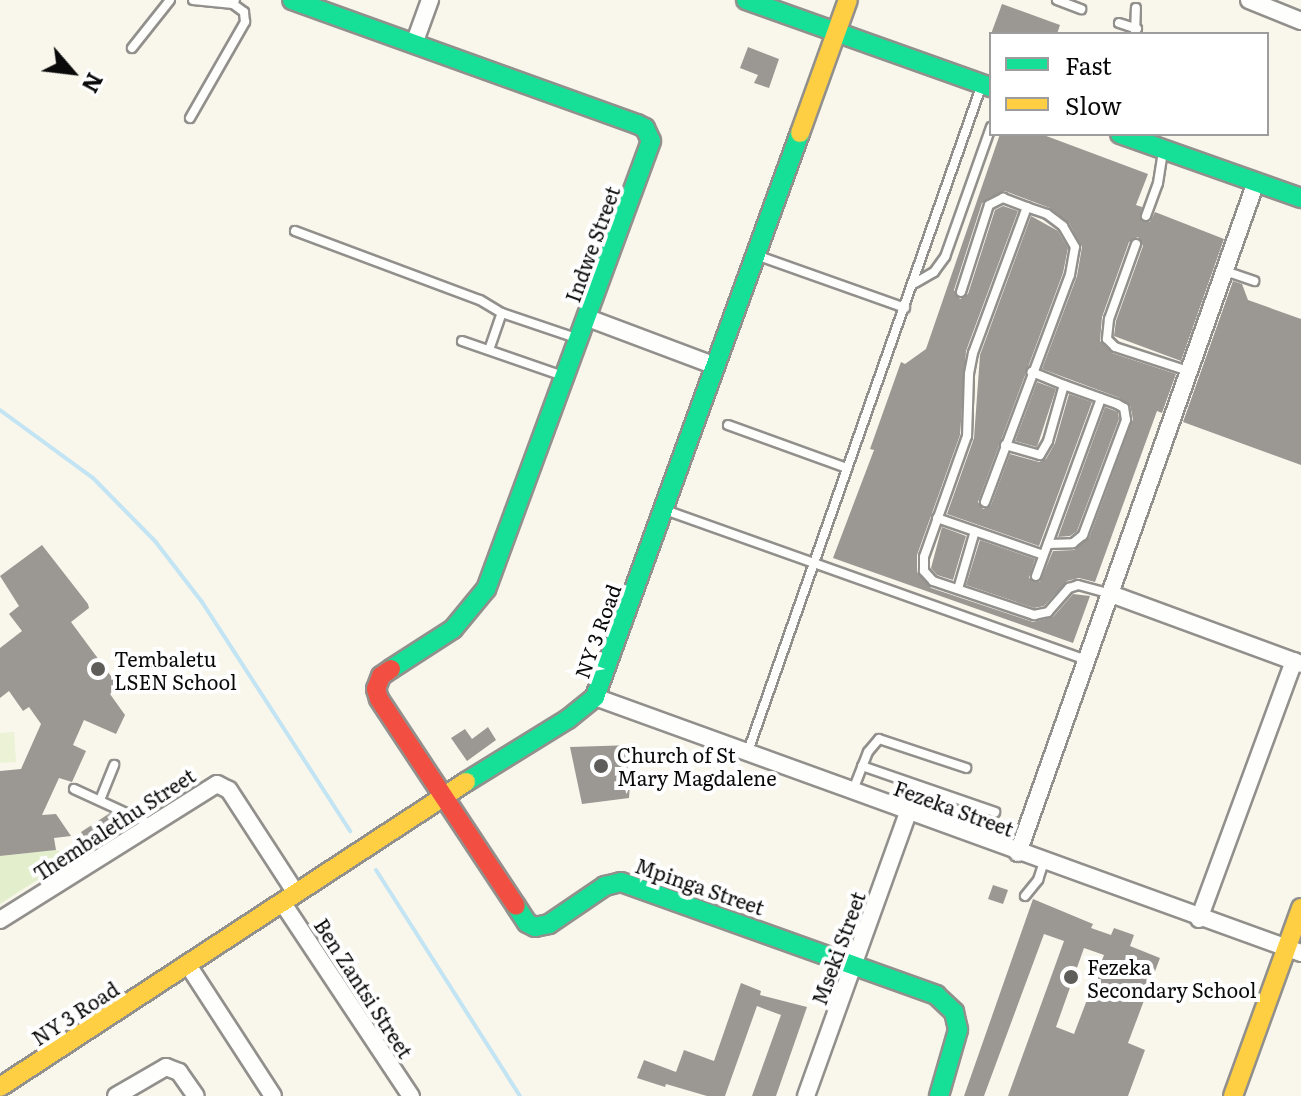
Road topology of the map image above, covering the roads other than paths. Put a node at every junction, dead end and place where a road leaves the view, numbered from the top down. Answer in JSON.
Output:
{"nodes":[{"id":1,"x":170,"y":0,"type":"edge"},
{"id":2,"x":193,"y":0,"type":"edge"},
{"id":3,"x":292,"y":0,"type":"edge"},
{"id":4,"x":430,"y":0,"type":"edge"},
{"id":5,"x":848,"y":0,"type":"edge"},
{"id":6,"x":1057,"y":0,"type":"edge"},
{"id":7,"x":1249,"y":0,"type":"edge"},
{"id":8,"x":234,"y":2,"type":"edge"},
{"id":9,"x":754,"y":3,"type":"edge"},
{"id":10,"x":1136,"y":8,"type":"dead end"},
{"id":11,"x":1081,"y":9,"type":"dead end"},
{"id":12,"x":1301,"y":21,"type":"edge"},
{"id":13,"x":1119,"y":23,"type":"dead end"},
{"id":14,"x":837,"y":32,"type":"junction"},
{"id":15,"x":1136,"y":32,"type":"edge"},
{"id":16,"x":414,"y":44,"type":"junction"},
{"id":17,"x":132,"y":48,"type":"dead end"},
{"id":18,"x":986,"y":86,"type":"edge"},
{"id":19,"x":190,"y":118,"type":"dead end"},
{"id":20,"x":989,"y":133,"type":"edge"},
{"id":21,"x":1126,"y":136,"type":"edge"},
{"id":22,"x":1163,"y":149,"type":"junction"},
{"id":23,"x":1256,"y":182,"type":"junction"},
{"id":24,"x":1301,"y":198,"type":"edge"},
{"id":25,"x":1027,"y":207,"type":"junction"},
{"id":26,"x":1146,"y":216,"type":"dead end"},
{"id":27,"x":295,"y":231,"type":"dead end"},
{"id":28,"x":1136,"y":244,"type":"dead end"},
{"id":29,"x":756,"y":255,"type":"junction"},
{"id":30,"x":1225,"y":271,"type":"junction"},
{"id":31,"x":1254,"y":281,"type":"dead end"},
{"id":32,"x":914,"y":284,"type":"junction"},
{"id":33,"x":961,"y":292,"type":"dead end"},
{"id":34,"x":905,"y":308,"type":"junction"},
{"id":35,"x":502,"y":313,"type":"junction"},
{"id":36,"x":588,"y":318,"type":"junction"},
{"id":37,"x":580,"y":340,"type":"junction"},
{"id":38,"x":462,"y":341,"type":"dead end"},
{"id":39,"x":489,"y":350,"type":"junction"},
{"id":40,"x":716,"y":366,"type":"junction"},
{"id":41,"x":1031,"y":372,"type":"junction"},
{"id":42,"x":1189,"y":372,"type":"junction"},
{"id":43,"x":566,"y":377,"type":"junction"},
{"id":44,"x":1064,"y":385,"type":"junction"},
{"id":45,"x":1101,"y":398,"type":"junction"},
{"id":46,"x":728,"y":425,"type":"dead end"},
{"id":47,"x":1005,"y":445,"type":"junction"},
{"id":48,"x":847,"y":468,"type":"junction"},
{"id":49,"x":985,"y":502,"type":"dead end"},
{"id":50,"x":665,"y":509,"type":"junction"},
{"id":51,"x":937,"y":518,"type":"junction"},
{"id":52,"x":975,"y":531,"type":"junction"},
{"id":53,"x":1048,"y":544,"type":"junction"},
{"id":54,"x":1043,"y":555,"type":"junction"},
{"id":55,"x":813,"y":563,"type":"junction"},
{"id":56,"x":1036,"y":576,"type":"dead end"},
{"id":57,"x":958,"y":589,"type":"junction"},
{"id":58,"x":1111,"y":594,"type":"junction"},
{"id":59,"x":1087,"y":660,"type":"junction"},
{"id":60,"x":1297,"y":663,"type":"edge"},
{"id":61,"x":376,"y":684,"type":"joint"},
{"id":62,"x":595,"y":697,"type":"junction"},
{"id":63,"x":747,"y":755,"type":"junction"},
{"id":64,"x":114,"y":765,"type":"dead end"},
{"id":65,"x":862,"y":766,"type":"junction"},
{"id":66,"x":966,"y":768,"type":"dead end"},
{"id":67,"x":74,"y":789,"type":"dead end"},
{"id":68,"x":852,"y":792,"type":"junction"},
{"id":69,"x":443,"y":796,"type":"junction"},
{"id":70,"x":100,"y":800,"type":"junction"},
{"id":71,"x":995,"y":812,"type":"dead end"},
{"id":72,"x":908,"y":813,"type":"junction"},
{"id":73,"x":150,"y":824,"type":"junction"},
{"id":74,"x":1018,"y":853,"type":"junction"},
{"id":75,"x":1044,"y":862,"type":"junction"},
{"id":76,"x":1025,"y":896,"type":"dead end"},
{"id":77,"x":289,"y":898,"type":"junction"},
{"id":78,"x":1301,"y":908,"type":"edge"},
{"id":79,"x":1199,"y":919,"type":"junction"},
{"id":80,"x":0,"y":920,"type":"edge"},
{"id":81,"x":1294,"y":951,"type":"edge"},
{"id":82,"x":853,"y":964,"type":"junction"},
{"id":83,"x":188,"y":965,"type":"junction"},
{"id":84,"x":0,"y":1087,"type":"edge"},
{"id":85,"x":121,"y":1095,"type":"edge"},
{"id":86,"x":196,"y":1096,"type":"edge"},
{"id":87,"x":273,"y":1096,"type":"edge"},
{"id":88,"x":411,"y":1096,"type":"edge"},
{"id":89,"x":806,"y":1096,"type":"edge"},
{"id":90,"x":939,"y":1096,"type":"edge"},
{"id":91,"x":1233,"y":1096,"type":"edge"}],
"edges":[{"from":1,"to":17,"type":"lane"},
{"from":2,"to":8,"type":"lane"},
{"from":3,"to":16,"type":"street","name":"Indwe Street"},
{"from":4,"to":16,"type":"street"},
{"from":5,"to":14,"type":"street","name":"NY 3 Road"},
{"from":6,"to":11,"type":"lane"},
{"from":7,"to":12,"type":"street"},
{"from":8,"to":19,"type":"lane"},
{"from":9,"to":14,"type":"street"},
{"from":10,"to":15,"type":"lane"},
{"from":13,"to":15,"type":"lane"},
{"from":14,"to":18,"type":"street"},
{"from":14,"to":29,"type":"street","name":"NY 3 Road"},
{"from":16,"to":36,"type":"street","name":"Indwe Street"},
{"from":18,"to":32,"type":"lane"},
{"from":20,"to":32,"type":"lane"},
{"from":21,"to":22,"type":"street"},
{"from":22,"to":23,"type":"street"},
{"from":22,"to":26,"type":"lane"},
{"from":23,"to":24,"type":"street"},
{"from":23,"to":30,"type":"street"},
{"from":25,"to":33,"type":"lane"},
{"from":25,"to":41,"type":"lane"},
{"from":25,"to":51,"type":"lane"},
{"from":27,"to":35,"type":"lane"},
{"from":28,"to":42,"type":"lane"},
{"from":29,"to":34,"type":"lane"},
{"from":29,"to":40,"type":"street","name":"NY 3 Road"},
{"from":30,"to":31,"type":"lane"},
{"from":30,"to":42,"type":"street"},
{"from":32,"to":34,"type":"lane"},
{"from":34,"to":48,"type":"lane"},
{"from":35,"to":37,"type":"lane"},
{"from":35,"to":39,"type":"lane"},
{"from":36,"to":37,"type":"street","name":"Indwe Street"},
{"from":36,"to":40,"type":"street"},
{"from":37,"to":43,"type":"street","name":"Indwe Street"},
{"from":38,"to":39,"type":"lane"},
{"from":39,"to":43,"type":"lane"},
{"from":40,"to":50,"type":"street","name":"NY 3 Road"},
{"from":41,"to":44,"type":"lane"},
{"from":41,"to":47,"type":"lane"},
{"from":42,"to":58,"type":"street"},
{"from":43,"to":61,"type":"street","name":"Indwe Street"},
{"from":44,"to":45,"type":"lane"},
{"from":44,"to":47,"type":"lane"},
{"from":45,"to":53,"type":"lane"},
{"from":45,"to":53,"type":"lane"},
{"from":46,"to":48,"type":"lane"},
{"from":47,"to":49,"type":"lane"},
{"from":48,"to":55,"type":"lane"},
{"from":50,"to":55,"type":"lane"},
{"from":50,"to":62,"type":"street","name":"NY 3 Road"},
{"from":51,"to":52,"type":"lane"},
{"from":51,"to":57,"type":"lane"},
{"from":52,"to":54,"type":"lane"},
{"from":52,"to":57,"type":"lane"},
{"from":53,"to":54,"type":"lane"},
{"from":54,"to":56,"type":"lane"},
{"from":55,"to":59,"type":"lane"},
{"from":55,"to":63,"type":"lane"},
{"from":57,"to":58,"type":"lane"},
{"from":58,"to":59,"type":"street"},
{"from":58,"to":60,"type":"street"},
{"from":59,"to":74,"type":"street"},
{"from":60,"to":79,"type":"street"},
{"from":61,"to":69,"type":"street","name":"Mpinga Street"},
{"from":62,"to":63,"type":"street","name":"Fezeka Street"},
{"from":62,"to":69,"type":"street","name":"NY 3 Road"},
{"from":63,"to":68,"type":"street","name":"Fezeka Street"},
{"from":64,"to":70,"type":"lane"},
{"from":65,"to":66,"type":"lane"},
{"from":65,"to":68,"type":"lane"},
{"from":65,"to":71,"type":"lane"},
{"from":67,"to":70,"type":"lane"},
{"from":68,"to":72,"type":"street","name":"Fezeka Street"},
{"from":69,"to":77,"type":"street","name":"NY 3 Road"},
{"from":69,"to":82,"type":"street","name":"Mpinga Street"},
{"from":70,"to":73,"type":"lane"},
{"from":72,"to":74,"type":"street","name":"Fezeka Street"},
{"from":72,"to":82,"type":"street","name":"Mseki Street"},
{"from":73,"to":77,"type":"street","name":"Thembalethu Street"},
{"from":73,"to":80,"type":"street","name":"Thembalethu Street"},
{"from":74,"to":75,"type":"street","name":"Fezeka Street"},
{"from":75,"to":76,"type":"lane"},
{"from":75,"to":79,"type":"street","name":"Fezeka Street"},
{"from":77,"to":83,"type":"street","name":"NY 3 Road"},
{"from":77,"to":88,"type":"street","name":"Ben Zantsi Street"},
{"from":78,"to":81,"type":"street"},
{"from":79,"to":81,"type":"street","name":"Fezeka Street"},
{"from":81,"to":91,"type":"street"},
{"from":82,"to":89,"type":"street","name":"Mseki Street"},
{"from":82,"to":90,"type":"street","name":"Mpinga Street"},
{"from":83,"to":84,"type":"street","name":"NY 3 Road"},
{"from":83,"to":87,"type":"street"},
{"from":85,"to":86,"type":"street"}]}
